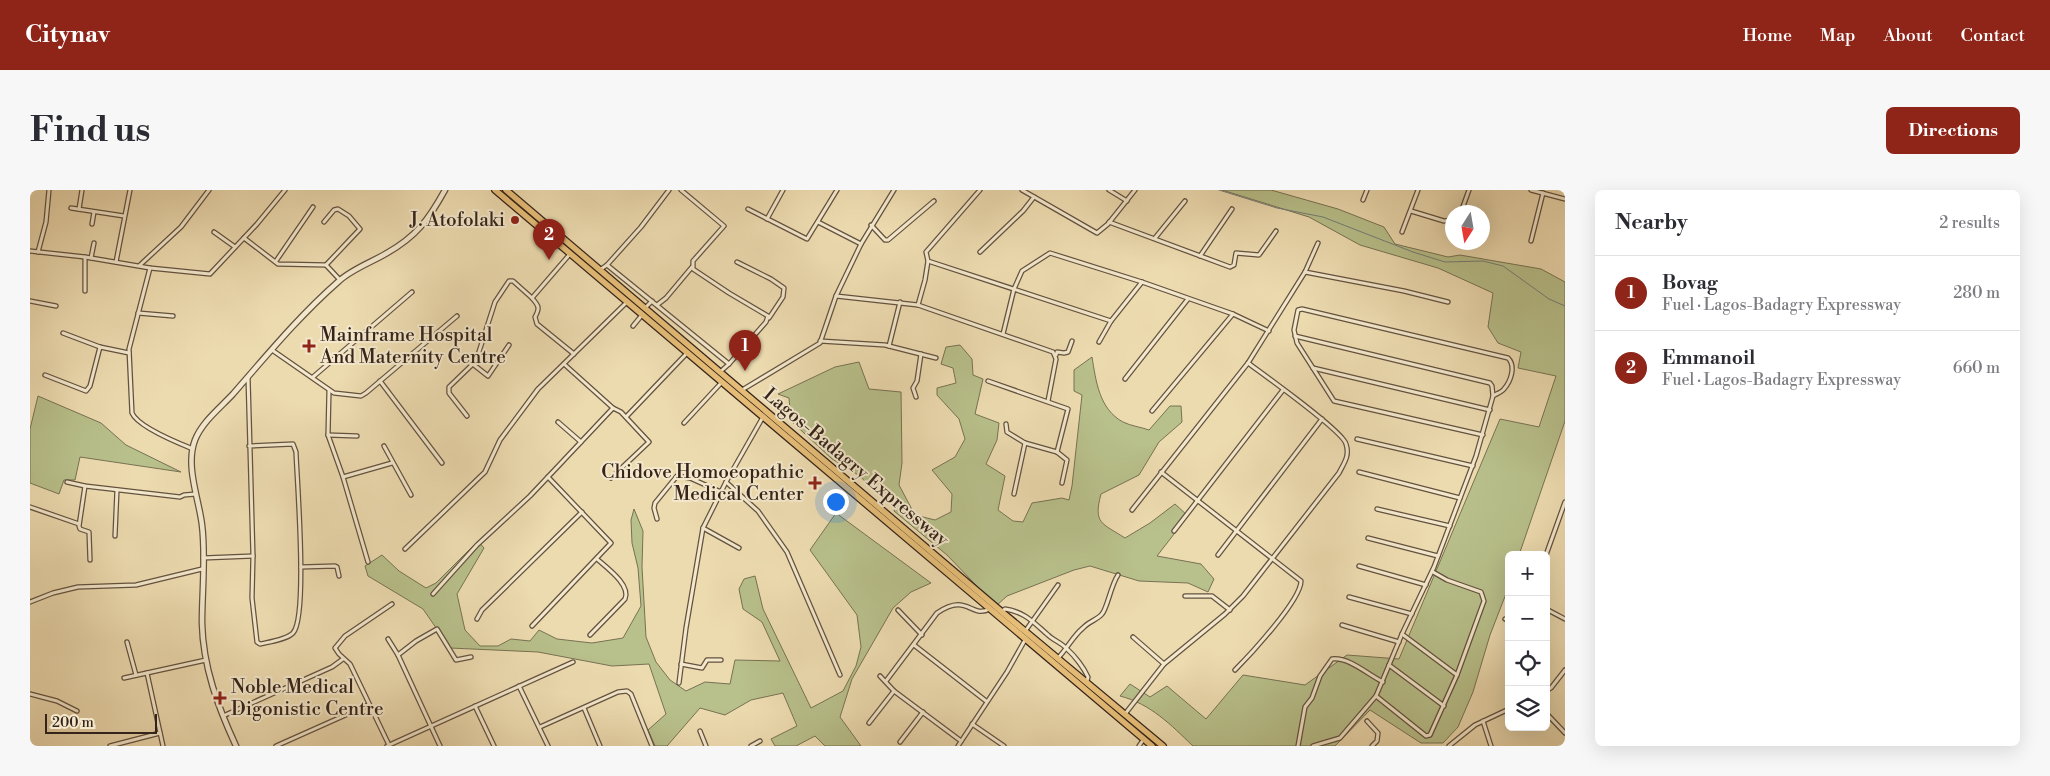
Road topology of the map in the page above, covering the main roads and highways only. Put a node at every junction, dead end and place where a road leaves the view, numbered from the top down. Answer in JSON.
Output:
{"nodes":[{"id":1,"x":495,"y":190,"type":"edge"},
{"id":2,"x":506,"y":190,"type":"edge"},
{"id":3,"x":559,"y":234,"type":"junction"},
{"id":4,"x":554,"y":239,"type":"junction"},
{"id":5,"x":1152,"y":746,"type":"edge"},
{"id":6,"x":1163,"y":746,"type":"edge"}],
"edges":[{"from":1,"to":4,"type":"highway","name":"Lagos-Badagry Expressway"},
{"from":2,"to":3,"type":"highway","name":"Lagos-Badagry Expressway"},
{"from":3,"to":4,"type":"highway"},
{"from":3,"to":6,"type":"highway","name":"Lagos-Badagry Expressway"},
{"from":4,"to":5,"type":"highway","name":"Lagos-Badagry Expressway"}]}
